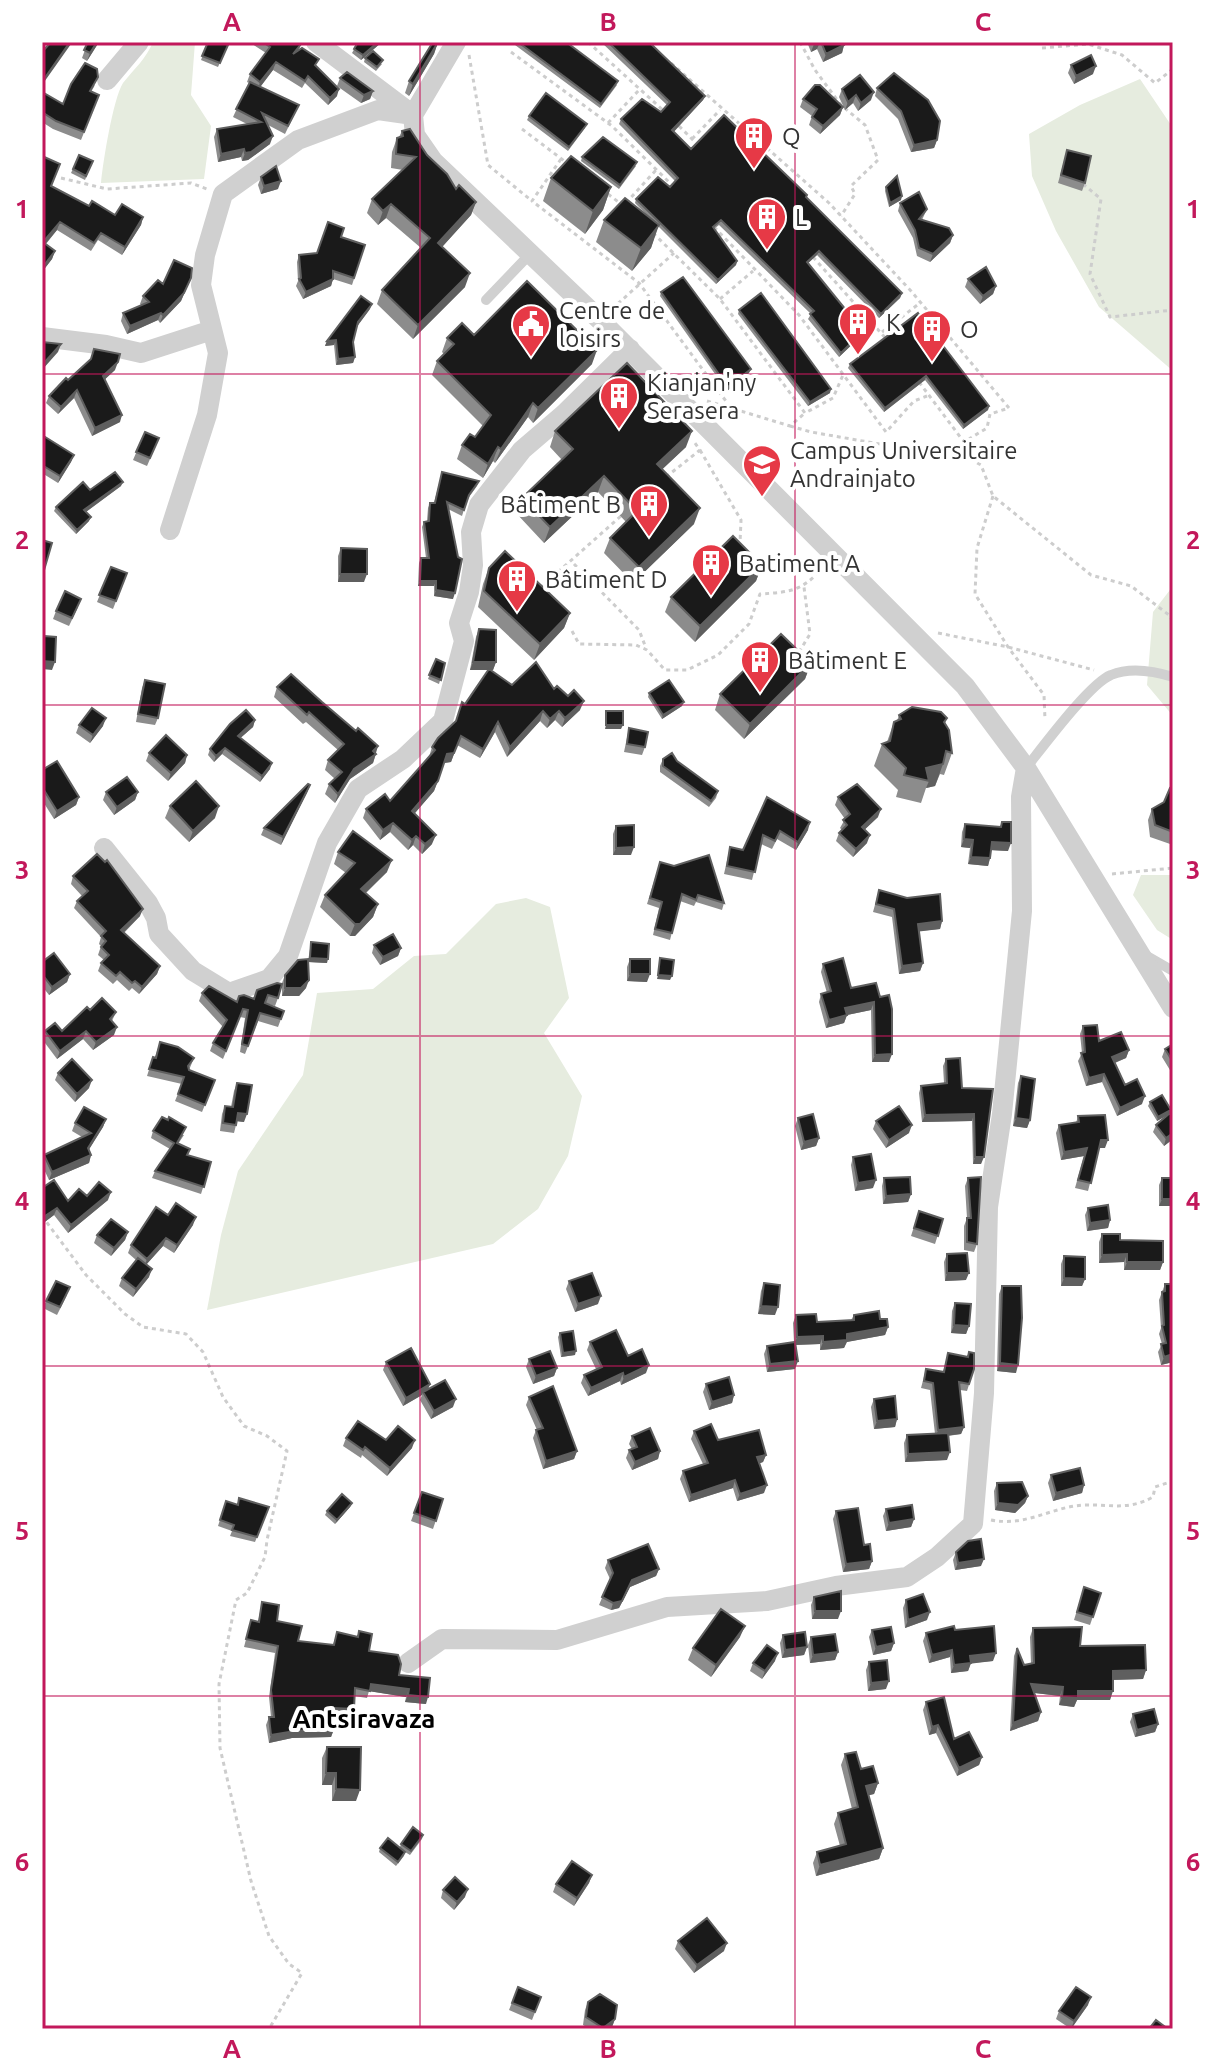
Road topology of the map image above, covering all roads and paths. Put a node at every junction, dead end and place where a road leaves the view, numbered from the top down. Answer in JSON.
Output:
{"nodes":[{"id":1,"x":139,"y":42,"type":"edge"},
{"id":2,"x":316,"y":42,"type":"edge"},
{"id":3,"x":800,"y":42,"type":"edge"},
{"id":4,"x":461,"y":43,"type":"edge"},
{"id":5,"x":592,"y":43,"type":"edge"},
{"id":6,"x":1042,"y":48,"type":"dead end"},
{"id":7,"x":511,"y":52,"type":"dead end"},
{"id":8,"x":668,"y":61,"type":"edge"},
{"id":9,"x":1173,"y":69,"type":"edge"},
{"id":10,"x":107,"y":80,"type":"dead end"},
{"id":11,"x":640,"y":89,"type":"junction"},
{"id":12,"x":721,"y":109,"type":"junction"},
{"id":13,"x":413,"y":115,"type":"junction"},
{"id":14,"x":608,"y":123,"type":"junction"},
{"id":15,"x":522,"y":129,"type":"dead end"},
{"id":16,"x":692,"y":139,"type":"junction"},
{"id":17,"x":702,"y":149,"type":"edge"},
{"id":18,"x":561,"y":159,"type":"junction"},
{"id":19,"x":569,"y":164,"type":"edge"},
{"id":20,"x":656,"y":170,"type":"junction"},
{"id":21,"x":61,"y":178,"type":"edge"},
{"id":22,"x":1083,"y":184,"type":"edge"},
{"id":23,"x":600,"y":188,"type":"edge"},
{"id":24,"x":676,"y":190,"type":"edge"},
{"id":25,"x":223,"y":194,"type":"junction"},
{"id":26,"x":532,"y":201,"type":"junction"},
{"id":27,"x":841,"y":216,"type":"junction"},
{"id":28,"x":644,"y":223,"type":"edge"},
{"id":29,"x":711,"y":224,"type":"edge"},
{"id":30,"x":531,"y":253,"type":"junction"},
{"id":31,"x":674,"y":253,"type":"junction"},
{"id":32,"x":810,"y":254,"type":"edge"},
{"id":33,"x":755,"y":269,"type":"junction"},
{"id":34,"x":639,"y":283,"type":"junction"},
{"id":35,"x":839,"y":284,"type":"junction"},
{"id":36,"x":829,"y":293,"type":"edge"},
{"id":37,"x":720,"y":299,"type":"junction"},
{"id":38,"x":486,"y":300,"type":"dead end"},
{"id":39,"x":920,"y":303,"type":"junction"},
{"id":40,"x":811,"y":310,"type":"edge"},
{"id":41,"x":1173,"y":310,"type":"edge"},
{"id":42,"x":802,"y":319,"type":"junction"},
{"id":43,"x":600,"y":320,"type":"junction"},
{"id":44,"x":212,"y":330,"type":"junction"},
{"id":45,"x":882,"y":332,"type":"junction"},
{"id":46,"x":42,"y":337,"type":"edge"},
{"id":47,"x":892,"y":345,"type":"edge"},
{"id":48,"x":630,"y":349,"type":"junction"},
{"id":49,"x":843,"y":375,"type":"junction"},
{"id":50,"x":919,"y":382,"type":"edge"},
{"id":51,"x":928,"y":395,"type":"junction"},
{"id":52,"x":805,"y":413,"type":"junction"},
{"id":53,"x":790,"y":426,"type":"junction"},
{"id":54,"x":693,"y":440,"type":"edge"},
{"id":55,"x":700,"y":450,"type":"junction"},
{"id":56,"x":659,"y":483,"type":"edge"},
{"id":57,"x":993,"y":496,"type":"junction"},
{"id":58,"x":627,"y":511,"type":"edge"},
{"id":59,"x":170,"y":530,"type":"dead end"},
{"id":60,"x":741,"y":554,"type":"edge"},
{"id":61,"x":836,"y":554,"type":"junction"},
{"id":62,"x":574,"y":564,"type":"dead end"},
{"id":63,"x":804,"y":587,"type":"junction"},
{"id":64,"x":530,"y":596,"type":"edge"},
{"id":65,"x":1173,"y":622,"type":"edge"},
{"id":66,"x":572,"y":631,"type":"edge"},
{"id":67,"x":936,"y":632,"type":"dead end"},
{"id":68,"x":1008,"y":647,"type":"junction"},
{"id":69,"x":647,"y":650,"type":"junction"},
{"id":70,"x":797,"y":655,"type":"edge"},
{"id":71,"x":1108,"y":675,"type":"junction"},
{"id":72,"x":1173,"y":677,"type":"edge"},
{"id":73,"x":1046,"y":743,"type":"junction"},
{"id":74,"x":1026,"y":768,"type":"junction"},
{"id":75,"x":104,"y":848,"type":"dead end"},
{"id":76,"x":1173,"y":868,"type":"edge"},
{"id":77,"x":1092,"y":876,"type":"junction"},
{"id":78,"x":1139,"y":952,"type":"junction"},
{"id":79,"x":1173,"y":971,"type":"edge"},
{"id":80,"x":1173,"y":1008,"type":"edge"},
{"id":81,"x":42,"y":1216,"type":"edge"},
{"id":82,"x":1173,"y":1481,"type":"edge"},
{"id":83,"x":974,"y":1517,"type":"junction"},
{"id":84,"x":408,"y":1663,"type":"dead end"},
{"id":85,"x":269,"y":2029,"type":"edge"}],
"edges":[{"from":1,"to":10,"type":"street"},
{"from":2,"to":13,"type":"street"},
{"from":3,"to":27,"type":"path"},
{"from":4,"to":13,"type":"street"},
{"from":4,"to":26,"type":"path"},
{"from":5,"to":11,"type":"path"},
{"from":6,"to":9,"type":"path"},
{"from":7,"to":14,"type":"path"},
{"from":8,"to":12,"type":"path"},
{"from":11,"to":14,"type":"path"},
{"from":11,"to":16,"type":"path"},
{"from":12,"to":16,"type":"path"},
{"from":12,"to":27,"type":"path"},
{"from":13,"to":25,"type":"street"},
{"from":13,"to":30,"type":"street"},
{"from":14,"to":20,"type":"path"},
{"from":15,"to":18,"type":"path"},
{"from":16,"to":17,"type":"path"},
{"from":18,"to":19,"type":"path"},
{"from":18,"to":26,"type":"path"},
{"from":20,"to":23,"type":"path"},
{"from":20,"to":24,"type":"path"},
{"from":21,"to":25,"type":"path"},
{"from":22,"to":41,"type":"path"},
{"from":25,"to":44,"type":"street"},
{"from":26,"to":34,"type":"path"},
{"from":27,"to":39,"type":"path"},
{"from":28,"to":31,"type":"path"},
{"from":29,"to":33,"type":"path"},
{"from":30,"to":38,"type":"lane"},
{"from":30,"to":43,"type":"street"},
{"from":31,"to":34,"type":"path"},
{"from":31,"to":37,"type":"path"},
{"from":32,"to":35,"type":"path"},
{"from":33,"to":37,"type":"path"},
{"from":33,"to":42,"type":"path"},
{"from":34,"to":43,"type":"path"},
{"from":34,"to":53,"type":"path"},
{"from":35,"to":36,"type":"path"},
{"from":35,"to":45,"type":"path"},
{"from":37,"to":52,"type":"path"},
{"from":39,"to":45,"type":"path"},
{"from":39,"to":51,"type":"path"},
{"from":40,"to":42,"type":"path"},
{"from":42,"to":49,"type":"path"},
{"from":43,"to":48,"type":"street"},
{"from":44,"to":46,"type":"street"},
{"from":44,"to":59,"type":"street"},
{"from":45,"to":47,"type":"path"},
{"from":48,"to":61,"type":"street"},
{"from":48,"to":75,"type":"street"},
{"from":49,"to":51,"type":"path"},
{"from":49,"to":52,"type":"path"},
{"from":50,"to":51,"type":"path"},
{"from":52,"to":53,"type":"path"},
{"from":53,"to":57,"type":"path"},
{"from":54,"to":55,"type":"path"},
{"from":55,"to":56,"type":"path"},
{"from":55,"to":60,"type":"path"},
{"from":57,"to":65,"type":"path"},
{"from":57,"to":68,"type":"path"},
{"from":58,"to":64,"type":"path"},
{"from":61,"to":63,"type":"path"},
{"from":61,"to":74,"type":"street"},
{"from":62,"to":69,"type":"path"},
{"from":63,"to":69,"type":"path"},
{"from":63,"to":70,"type":"path"},
{"from":66,"to":69,"type":"path"},
{"from":67,"to":68,"type":"path"},
{"from":68,"to":71,"type":"path"},
{"from":68,"to":73,"type":"path"},
{"from":71,"to":72,"type":"lane"},
{"from":71,"to":73,"type":"lane"},
{"from":73,"to":74,"type":"lane"},
{"from":74,"to":77,"type":"street"},
{"from":74,"to":83,"type":"street"},
{"from":76,"to":77,"type":"path"},
{"from":77,"to":78,"type":"street"},
{"from":78,"to":79,"type":"lane"},
{"from":78,"to":80,"type":"street"},
{"from":81,"to":85,"type":"path"},
{"from":82,"to":83,"type":"path"},
{"from":83,"to":84,"type":"street"}]}
